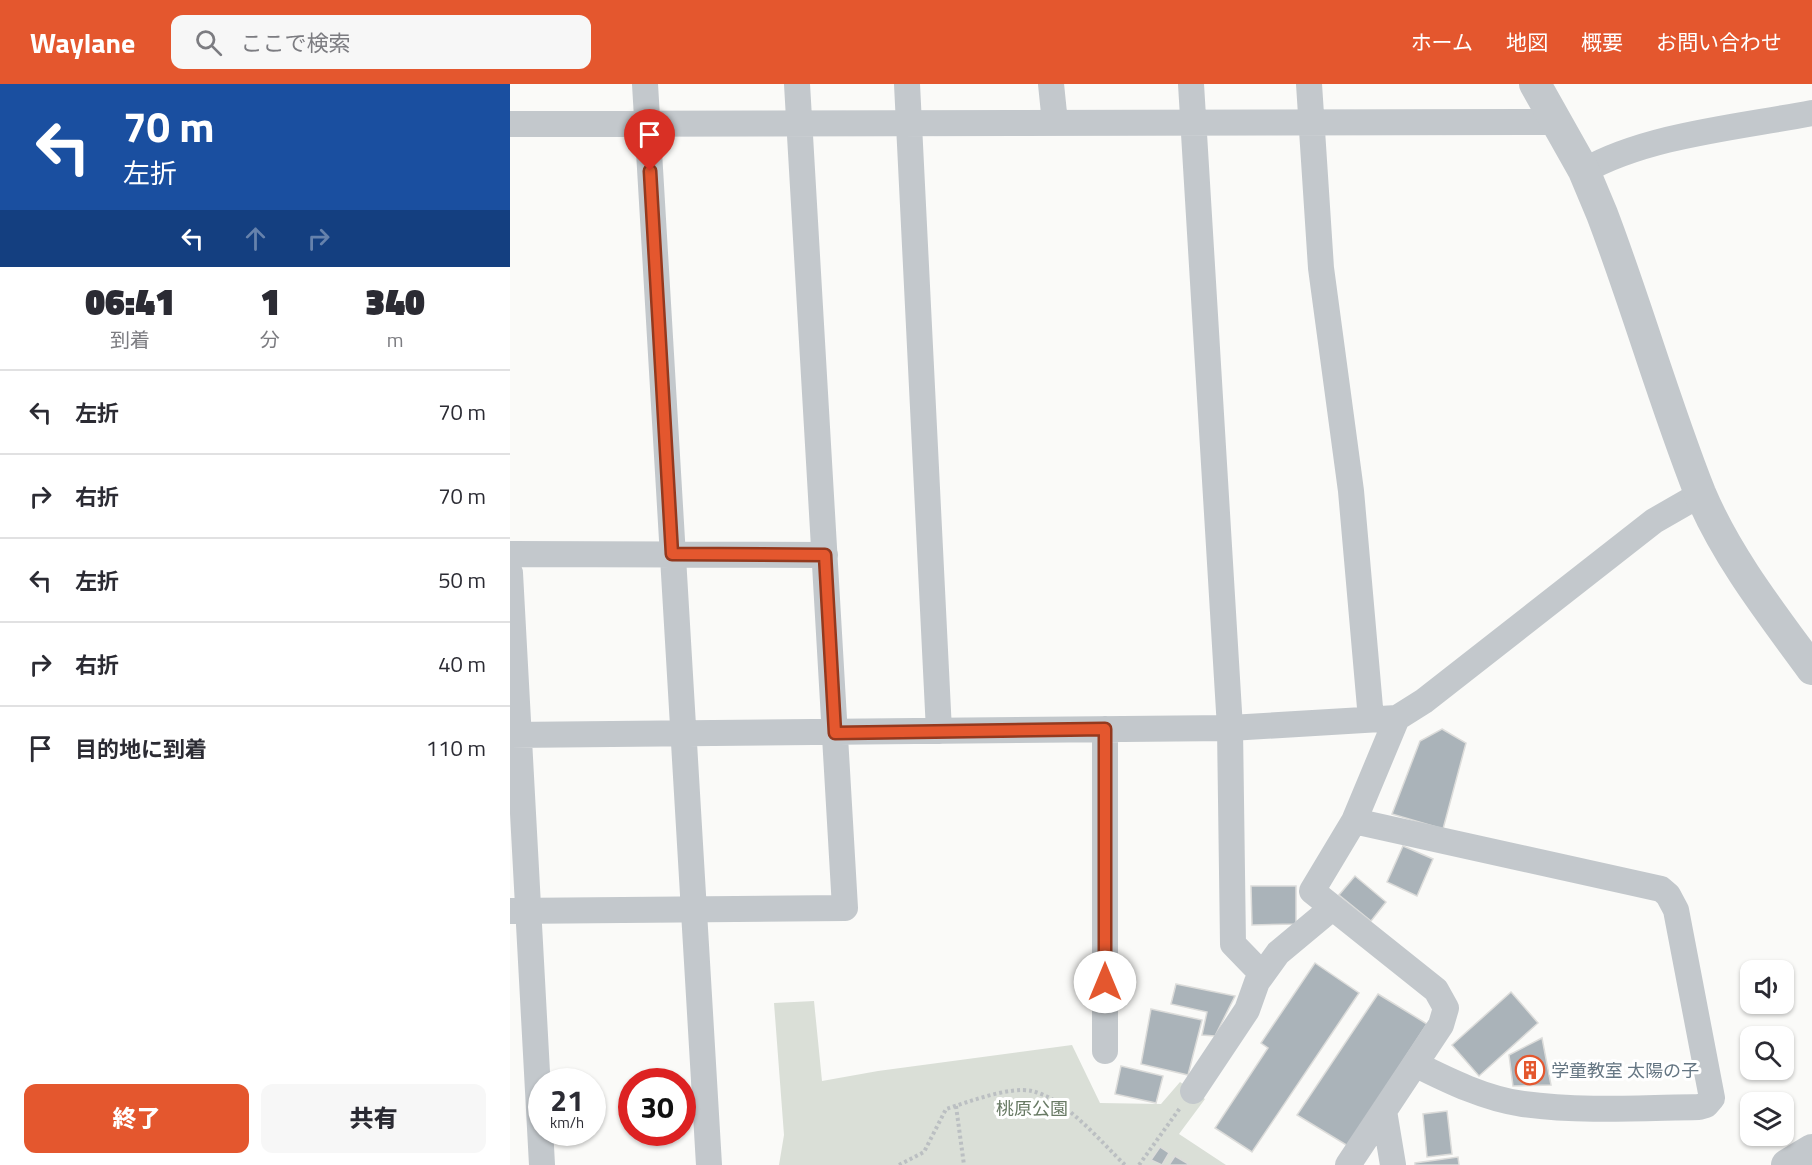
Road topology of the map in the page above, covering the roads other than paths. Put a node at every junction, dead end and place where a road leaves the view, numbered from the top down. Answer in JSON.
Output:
{"nodes":[{"id":1,"x":645,"y":84,"type":"edge"},
{"id":2,"x":797,"y":84,"type":"edge"},
{"id":3,"x":907,"y":84,"type":"edge"},
{"id":4,"x":1051,"y":84,"type":"edge"},
{"id":5,"x":1191,"y":84,"type":"edge"},
{"id":6,"x":1309,"y":84,"type":"edge"},
{"id":7,"x":1535,"y":84,"type":"edge"},
{"id":8,"x":1812,"y":113,"type":"edge"},
{"id":9,"x":1557,"y":122,"type":"junction"},
{"id":10,"x":799,"y":123,"type":"junction"},
{"id":11,"x":909,"y":123,"type":"junction"},
{"id":12,"x":1055,"y":123,"type":"junction"},
{"id":13,"x":1193,"y":123,"type":"junction"},
{"id":14,"x":1311,"y":123,"type":"junction"},
{"id":15,"x":510,"y":124,"type":"edge"},
{"id":16,"x":647,"y":124,"type":"junction"},
{"id":17,"x":1584,"y":171,"type":"junction"},
{"id":18,"x":1701,"y":494,"type":"junction"},
{"id":19,"x":510,"y":554,"type":"edge"},
{"id":20,"x":672,"y":554,"type":"junction"},
{"id":21,"x":825,"y":555,"type":"junction"},
{"id":22,"x":510,"y":573,"type":"edge"},
{"id":23,"x":1812,"y":669,"type":"edge"},
{"id":24,"x":1397,"y":718,"type":"junction"},
{"id":25,"x":1371,"y":719,"type":"junction"},
{"id":26,"x":1230,"y":728,"type":"junction"},
{"id":27,"x":1105,"y":729,"type":"junction"},
{"id":28,"x":939,"y":731,"type":"junction"},
{"id":29,"x":835,"y":733,"type":"junction"},
{"id":30,"x":683,"y":734,"type":"junction"},
{"id":31,"x":514,"y":735,"type":"edge"},
{"id":32,"x":1354,"y":821,"type":"junction"},
{"id":33,"x":1332,"y":908,"type":"junction"},
{"id":34,"x":694,"y":909,"type":"junction"},
{"id":35,"x":519,"y":911,"type":"edge"},
{"id":36,"x":1262,"y":974,"type":"junction"},
{"id":37,"x":1104,"y":1051,"type":"dead end"},
{"id":38,"x":1415,"y":1064,"type":"junction"},
{"id":39,"x":1193,"y":1091,"type":"road end"},
{"id":40,"x":1384,"y":1111,"type":"junction"},
{"id":41,"x":1812,"y":1150,"type":"edge"},
{"id":42,"x":542,"y":1165,"type":"edge"},
{"id":43,"x":709,"y":1165,"type":"edge"},
{"id":44,"x":1348,"y":1165,"type":"edge"},
{"id":45,"x":1393,"y":1165,"type":"edge"},
{"id":46,"x":1787,"y":1165,"type":"edge"}],
"edges":[{"from":1,"to":16,"type":"street"},
{"from":2,"to":10,"type":"street"},
{"from":3,"to":11,"type":"street"},
{"from":4,"to":12,"type":"street"},
{"from":5,"to":13,"type":"street"},
{"from":6,"to":14,"type":"street"},
{"from":7,"to":9,"type":"street"},
{"from":8,"to":17,"type":"street"},
{"from":9,"to":14,"type":"street"},
{"from":9,"to":17,"type":"street"},
{"from":10,"to":11,"type":"street"},
{"from":10,"to":16,"type":"street"},
{"from":10,"to":21,"type":"street"},
{"from":11,"to":12,"type":"street"},
{"from":11,"to":28,"type":"street"},
{"from":12,"to":13,"type":"street"},
{"from":13,"to":14,"type":"street"},
{"from":13,"to":26,"type":"street"},
{"from":14,"to":25,"type":"street"},
{"from":15,"to":16,"type":"street"},
{"from":16,"to":20,"type":"street"},
{"from":17,"to":18,"type":"street"},
{"from":18,"to":23,"type":"street"},
{"from":18,"to":24,"type":"street"},
{"from":19,"to":20,"type":"street"},
{"from":20,"to":21,"type":"street"},
{"from":20,"to":30,"type":"street"},
{"from":21,"to":29,"type":"street"},
{"from":22,"to":31,"type":"street"},
{"from":24,"to":25,"type":"street"},
{"from":24,"to":32,"type":"street"},
{"from":25,"to":26,"type":"street"},
{"from":26,"to":27,"type":"street"},
{"from":26,"to":36,"type":"street"},
{"from":27,"to":28,"type":"street"},
{"from":27,"to":37,"type":"street"},
{"from":28,"to":29,"type":"street"},
{"from":29,"to":30,"type":"street"},
{"from":29,"to":34,"type":"street"},
{"from":30,"to":31,"type":"street"},
{"from":30,"to":34,"type":"street"},
{"from":31,"to":35,"type":"street"},
{"from":32,"to":33,"type":"street"},
{"from":32,"to":38,"type":"street"},
{"from":33,"to":36,"type":"street"},
{"from":33,"to":38,"type":"street"},
{"from":34,"to":35,"type":"street"},
{"from":34,"to":43,"type":"street"},
{"from":35,"to":42,"type":"street"},
{"from":36,"to":39,"type":"street"},
{"from":38,"to":40,"type":"street"},
{"from":40,"to":44,"type":"street"},
{"from":40,"to":45,"type":"street"},
{"from":41,"to":46,"type":"street"}]}
